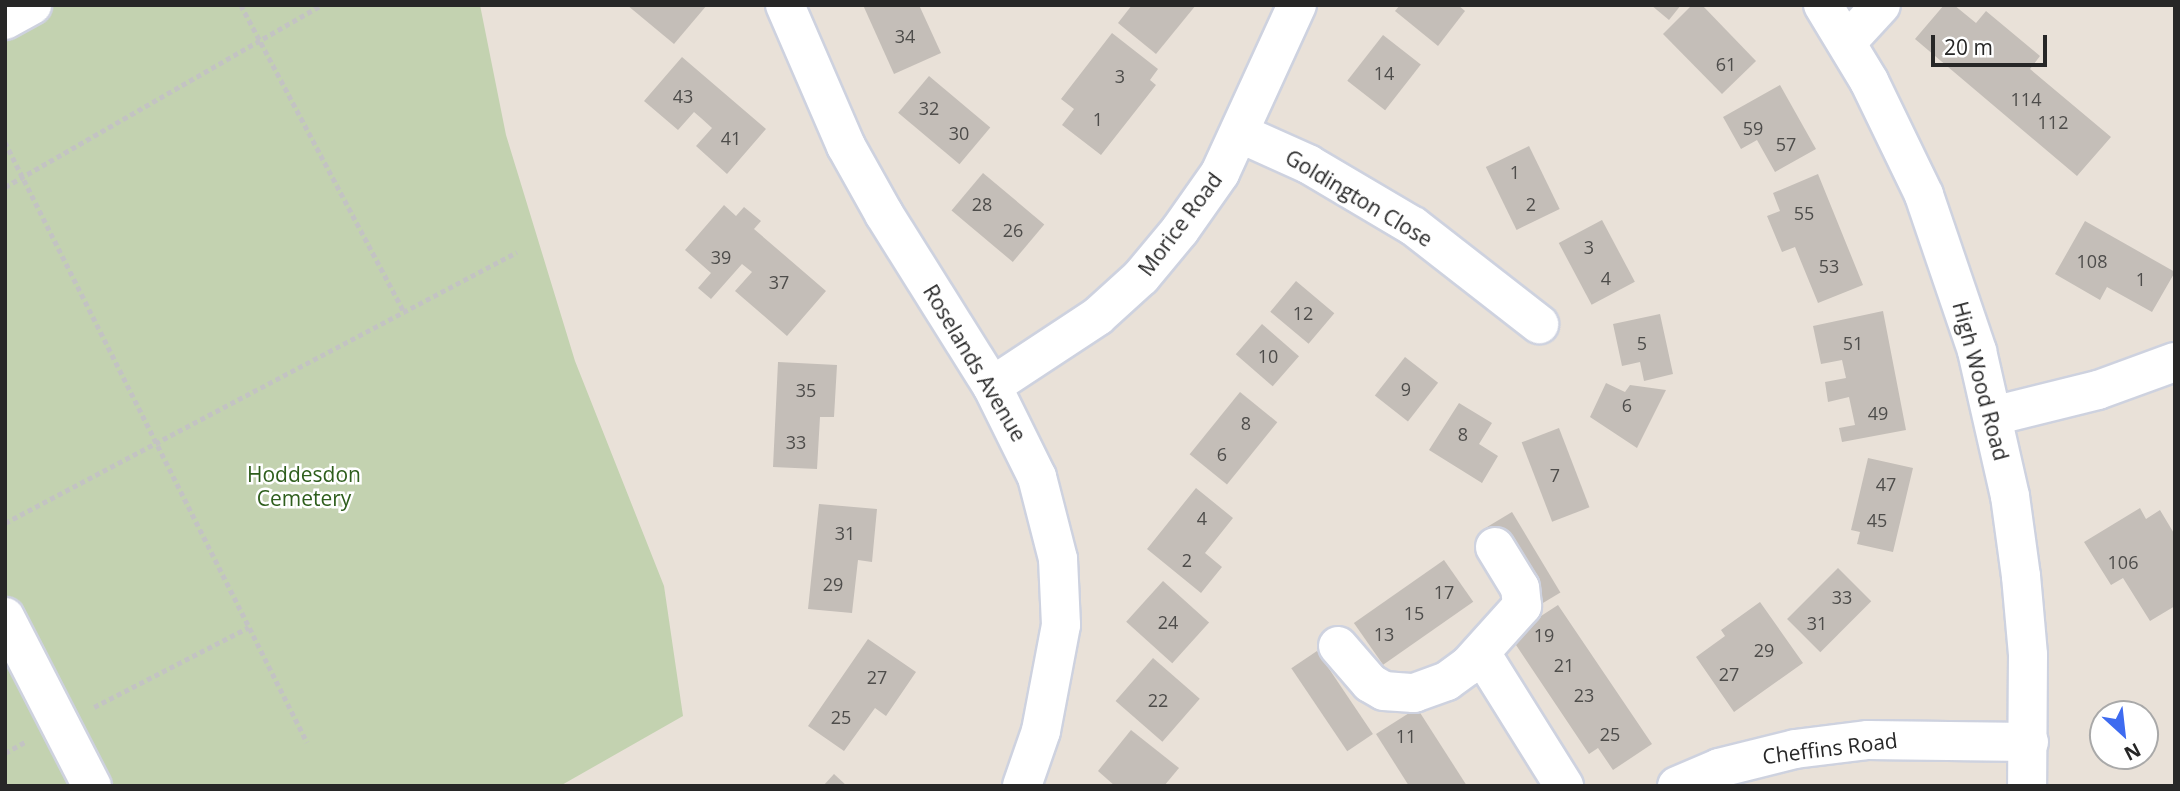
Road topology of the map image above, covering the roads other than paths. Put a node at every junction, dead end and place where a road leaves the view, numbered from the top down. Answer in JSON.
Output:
{"nodes":[{"id":1,"x":32,"y":5,"type":"edge"},
{"id":2,"x":785,"y":5,"type":"edge"},
{"id":3,"x":1297,"y":5,"type":"edge"},
{"id":4,"x":1823,"y":5,"type":"edge"},
{"id":5,"x":1881,"y":5,"type":"edge"},
{"id":6,"x":5,"y":20,"type":"edge"},
{"id":7,"x":1847,"y":42,"type":"junction"},
{"id":8,"x":1239,"y":133,"type":"junction"},
{"id":9,"x":1539,"y":324,"type":"dead end"},
{"id":10,"x":2175,"y":362,"type":"edge"},
{"id":11,"x":992,"y":386,"type":"junction"},
{"id":12,"x":1993,"y":416,"type":"junction"},
{"id":13,"x":1495,"y":547,"type":"dead end"},
{"id":14,"x":5,"y":617,"type":"edge"},
{"id":15,"x":1338,"y":646,"type":"dead end"},
{"id":16,"x":1481,"y":653,"type":"junction"},
{"id":17,"x":2029,"y":741,"type":"junction"},
{"id":18,"x":92,"y":786,"type":"edge"},
{"id":19,"x":1022,"y":786,"type":"edge"},
{"id":20,"x":1564,"y":786,"type":"edge"},
{"id":21,"x":1677,"y":786,"type":"edge"},
{"id":22,"x":2027,"y":786,"type":"edge"}],
"edges":[{"from":1,"to":6,"type":"street"},
{"from":2,"to":11,"type":"street","name":"Roselands Avenue"},
{"from":3,"to":8,"type":"street","name":"Morice Road"},
{"from":4,"to":7,"type":"street","name":"High Wood Road"},
{"from":5,"to":7,"type":"street"},
{"from":7,"to":12,"type":"street","name":"High Wood Road"},
{"from":8,"to":9,"type":"street","name":"Goldington Close"},
{"from":8,"to":11,"type":"street","name":"Morice Road"},
{"from":10,"to":12,"type":"street"},
{"from":11,"to":19,"type":"street","name":"Roselands Avenue"},
{"from":12,"to":17,"type":"street","name":"High Wood Road"},
{"from":13,"to":16,"type":"street"},
{"from":14,"to":18,"type":"street"},
{"from":15,"to":16,"type":"street"},
{"from":16,"to":20,"type":"street"},
{"from":17,"to":21,"type":"street","name":"Cheffins Road"},
{"from":17,"to":22,"type":"street","name":"High Wood Road"}]}
